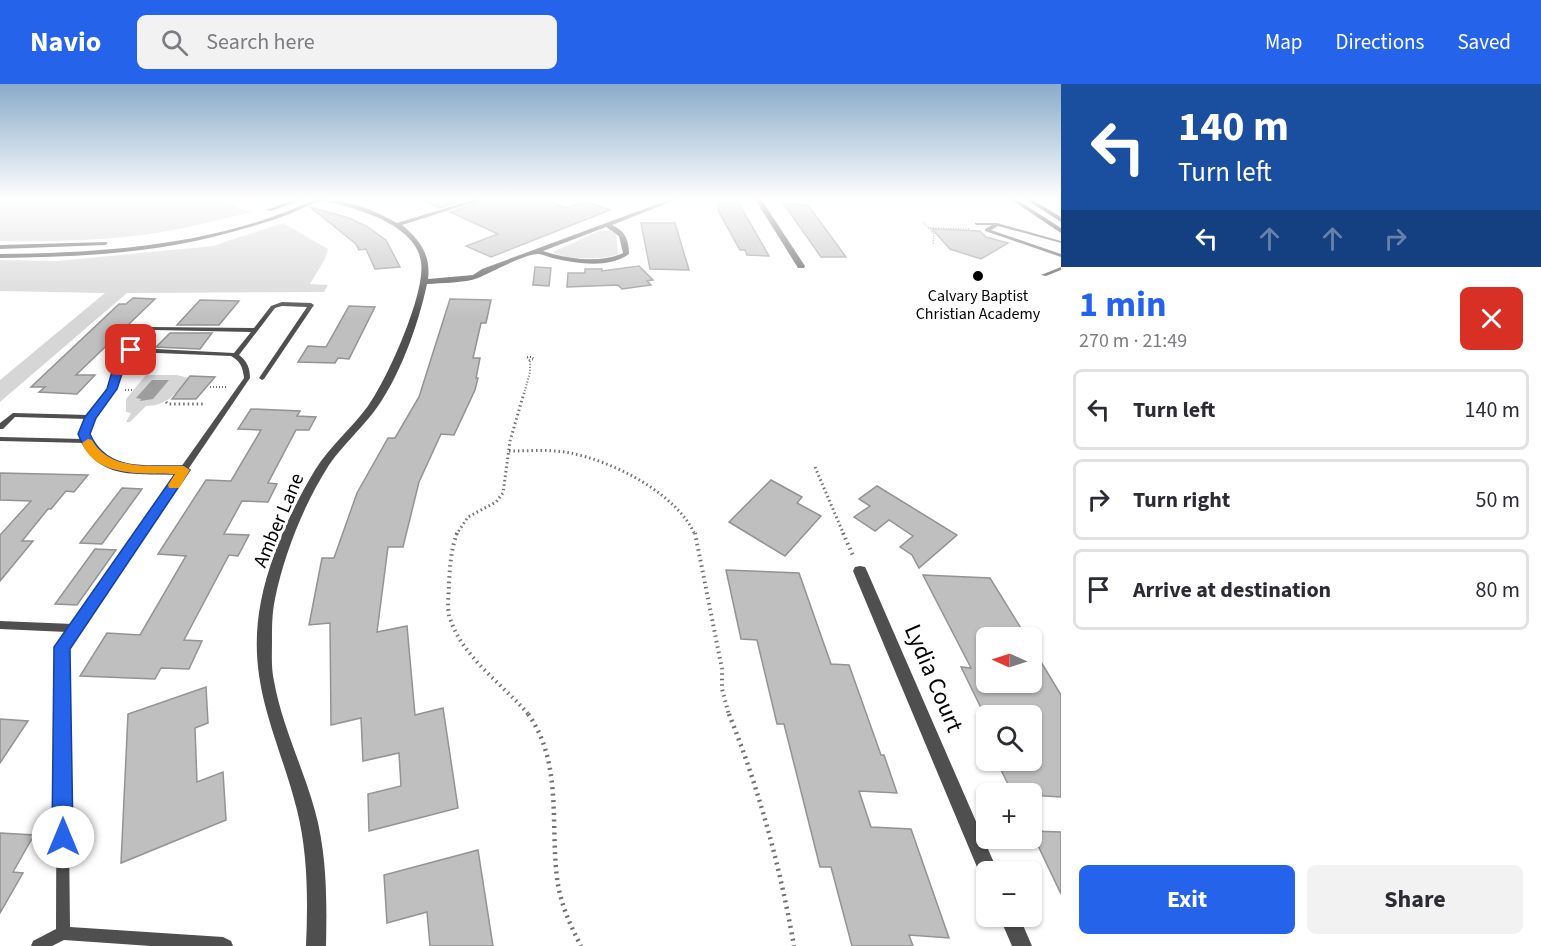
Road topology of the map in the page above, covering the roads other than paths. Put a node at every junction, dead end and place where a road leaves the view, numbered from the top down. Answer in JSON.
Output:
{"nodes":[{"id":1,"x":200,"y":239,"type":"edge"},
{"id":2,"x":414,"y":239,"type":"edge"},
{"id":3,"x":571,"y":239,"type":"edge"},
{"id":4,"x":625,"y":239,"type":"edge"},
{"id":5,"x":784,"y":239,"type":"edge"},
{"id":6,"x":1013,"y":239,"type":"edge"},
{"id":7,"x":194,"y":241,"type":"joint"},
{"id":8,"x":117,"y":242,"type":"dead end"},
{"id":9,"x":0,"y":247,"type":"edge"},
{"id":10,"x":539,"y":252,"type":"junction"},
{"id":11,"x":0,"y":256,"type":"edge"},
{"id":12,"x":1061,"y":256,"type":"edge"},
{"id":13,"x":801,"y":266,"type":"dead end"},
{"id":14,"x":1061,"y":267,"type":"edge"},
{"id":15,"x":1044,"y":275,"type":"dead end"},
{"id":16,"x":425,"y":280,"type":"junction"},
{"id":17,"x":254,"y":330,"type":"junction"},
{"id":18,"x":131,"y":350,"type":"junction"},
{"id":19,"x":235,"y":356,"type":"junction"},
{"id":20,"x":262,"y":378,"type":"dead end"},
{"id":21,"x":91,"y":417,"type":"junction"},
{"id":22,"x":0,"y":427,"type":"edge"},
{"id":23,"x":0,"y":440,"type":"edge"},
{"id":24,"x":87,"y":441,"type":"junction"},
{"id":25,"x":184,"y":470,"type":"junction"},
{"id":26,"x":860,"y":571,"type":"road end"},
{"id":27,"x":0,"y":625,"type":"edge"},
{"id":28,"x":75,"y":628,"type":"junction"},
{"id":29,"x":985,"y":861,"type":"edge"},
{"id":30,"x":1014,"y":927,"type":"edge"},
{"id":31,"x":63,"y":933,"type":"junction"},
{"id":32,"x":38,"y":946,"type":"edge"},
{"id":33,"x":226,"y":946,"type":"edge"},
{"id":34,"x":316,"y":946,"type":"edge"},
{"id":35,"x":1022,"y":946,"type":"edge"}],
"edges":[{"from":1,"to":7,"type":"street"},
{"from":2,"to":16,"type":"street","name":"Amber Lane"},
{"from":3,"to":10,"type":"street"},
{"from":4,"to":10,"type":"street"},
{"from":5,"to":13,"type":"street"},
{"from":6,"to":12,"type":"lane"},
{"from":7,"to":11,"type":"street"},
{"from":8,"to":9,"type":"street"},
{"from":10,"to":16,"type":"street"},
{"from":14,"to":15,"type":"lane"},
{"from":16,"to":34,"type":"street","name":"Amber Lane"},
{"from":17,"to":18,"type":"lane"},
{"from":17,"to":19,"type":"lane"},
{"from":17,"to":20,"type":"lane"},
{"from":18,"to":19,"type":"lane"},
{"from":18,"to":21,"type":"lane"},
{"from":19,"to":25,"type":"lane"},
{"from":21,"to":22,"type":"lane"},
{"from":21,"to":24,"type":"lane"},
{"from":23,"to":24,"type":"lane"},
{"from":24,"to":25,"type":"lane"},
{"from":25,"to":28,"type":"lane"},
{"from":26,"to":29,"type":"street","name":"Lydia Court"},
{"from":27,"to":28,"type":"lane"},
{"from":28,"to":31,"type":"lane"},
{"from":30,"to":35,"type":"street"},
{"from":31,"to":32,"type":"lane"},
{"from":31,"to":33,"type":"lane"}]}
